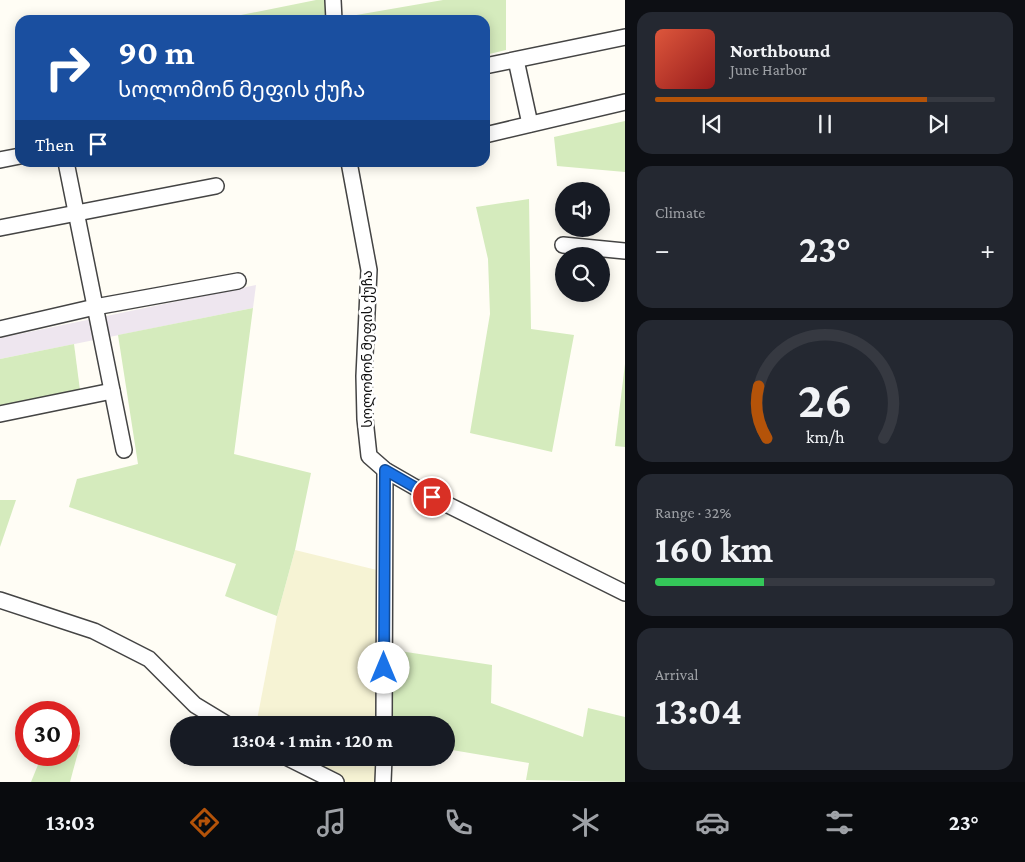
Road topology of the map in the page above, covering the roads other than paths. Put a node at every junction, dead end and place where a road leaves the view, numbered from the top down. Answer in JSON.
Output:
{"nodes":[{"id":1,"x":333,"y":0,"type":"edge"},
{"id":2,"x":334,"y":15,"type":"edge"},
{"id":3,"x":625,"y":37,"type":"edge"},
{"id":4,"x":516,"y":60,"type":"junction"},
{"id":5,"x":490,"y":65,"type":"edge"},
{"id":6,"x":625,"y":102,"type":"edge"},
{"id":7,"x":530,"y":124,"type":"junction"},
{"id":8,"x":490,"y":134,"type":"edge"},
{"id":9,"x":15,"y":157,"type":"edge"},
{"id":10,"x":0,"y":160,"type":"edge"},
{"id":11,"x":67,"y":167,"type":"edge"},
{"id":12,"x":349,"y":167,"type":"edge"},
{"id":13,"x":216,"y":186,"type":"dead end"},
{"id":14,"x":76,"y":214,"type":"junction"},
{"id":15,"x":0,"y":228,"type":"edge"},
{"id":16,"x":563,"y":245,"type":"dead end"},
{"id":17,"x":625,"y":251,"type":"edge"},
{"id":18,"x":238,"y":281,"type":"dead end"},
{"id":19,"x":95,"y":307,"type":"junction"},
{"id":20,"x":0,"y":329,"type":"edge"},
{"id":21,"x":112,"y":392,"type":"junction"},
{"id":22,"x":0,"y":414,"type":"edge"},
{"id":23,"x":124,"y":450,"type":"dead end"},
{"id":24,"x":385,"y":470,"type":"junction"},
{"id":25,"x":625,"y":593,"type":"edge"},
{"id":26,"x":0,"y":600,"type":"edge"},
{"id":27,"x":213,"y":716,"type":"edge"},
{"id":28,"x":384,"y":716,"type":"edge"},
{"id":29,"x":304,"y":766,"type":"edge"},
{"id":30,"x":384,"y":766,"type":"edge"},
{"id":31,"x":336,"y":782,"type":"edge"},
{"id":32,"x":383,"y":782,"type":"edge"}],
"edges":[{"from":1,"to":2,"type":"street"},
{"from":3,"to":4,"type":"street"},
{"from":4,"to":5,"type":"street"},
{"from":4,"to":7,"type":"street"},
{"from":6,"to":7,"type":"street"},
{"from":7,"to":8,"type":"street"},
{"from":9,"to":10,"type":"street"},
{"from":11,"to":14,"type":"street"},
{"from":12,"to":24,"type":"street","name":"სოლომონ მეფის ქუჩა"},
{"from":13,"to":14,"type":"street"},
{"from":14,"to":15,"type":"street"},
{"from":14,"to":19,"type":"street"},
{"from":16,"to":17,"type":"street"},
{"from":18,"to":19,"type":"street"},
{"from":19,"to":20,"type":"street"},
{"from":19,"to":21,"type":"street"},
{"from":21,"to":22,"type":"street"},
{"from":21,"to":23,"type":"street"},
{"from":24,"to":25,"type":"street","name":"სოლომონ მეფის ქუჩა"},
{"from":24,"to":28,"type":"street"},
{"from":26,"to":27,"type":"street"},
{"from":29,"to":31,"type":"street"},
{"from":30,"to":32,"type":"street"}]}
